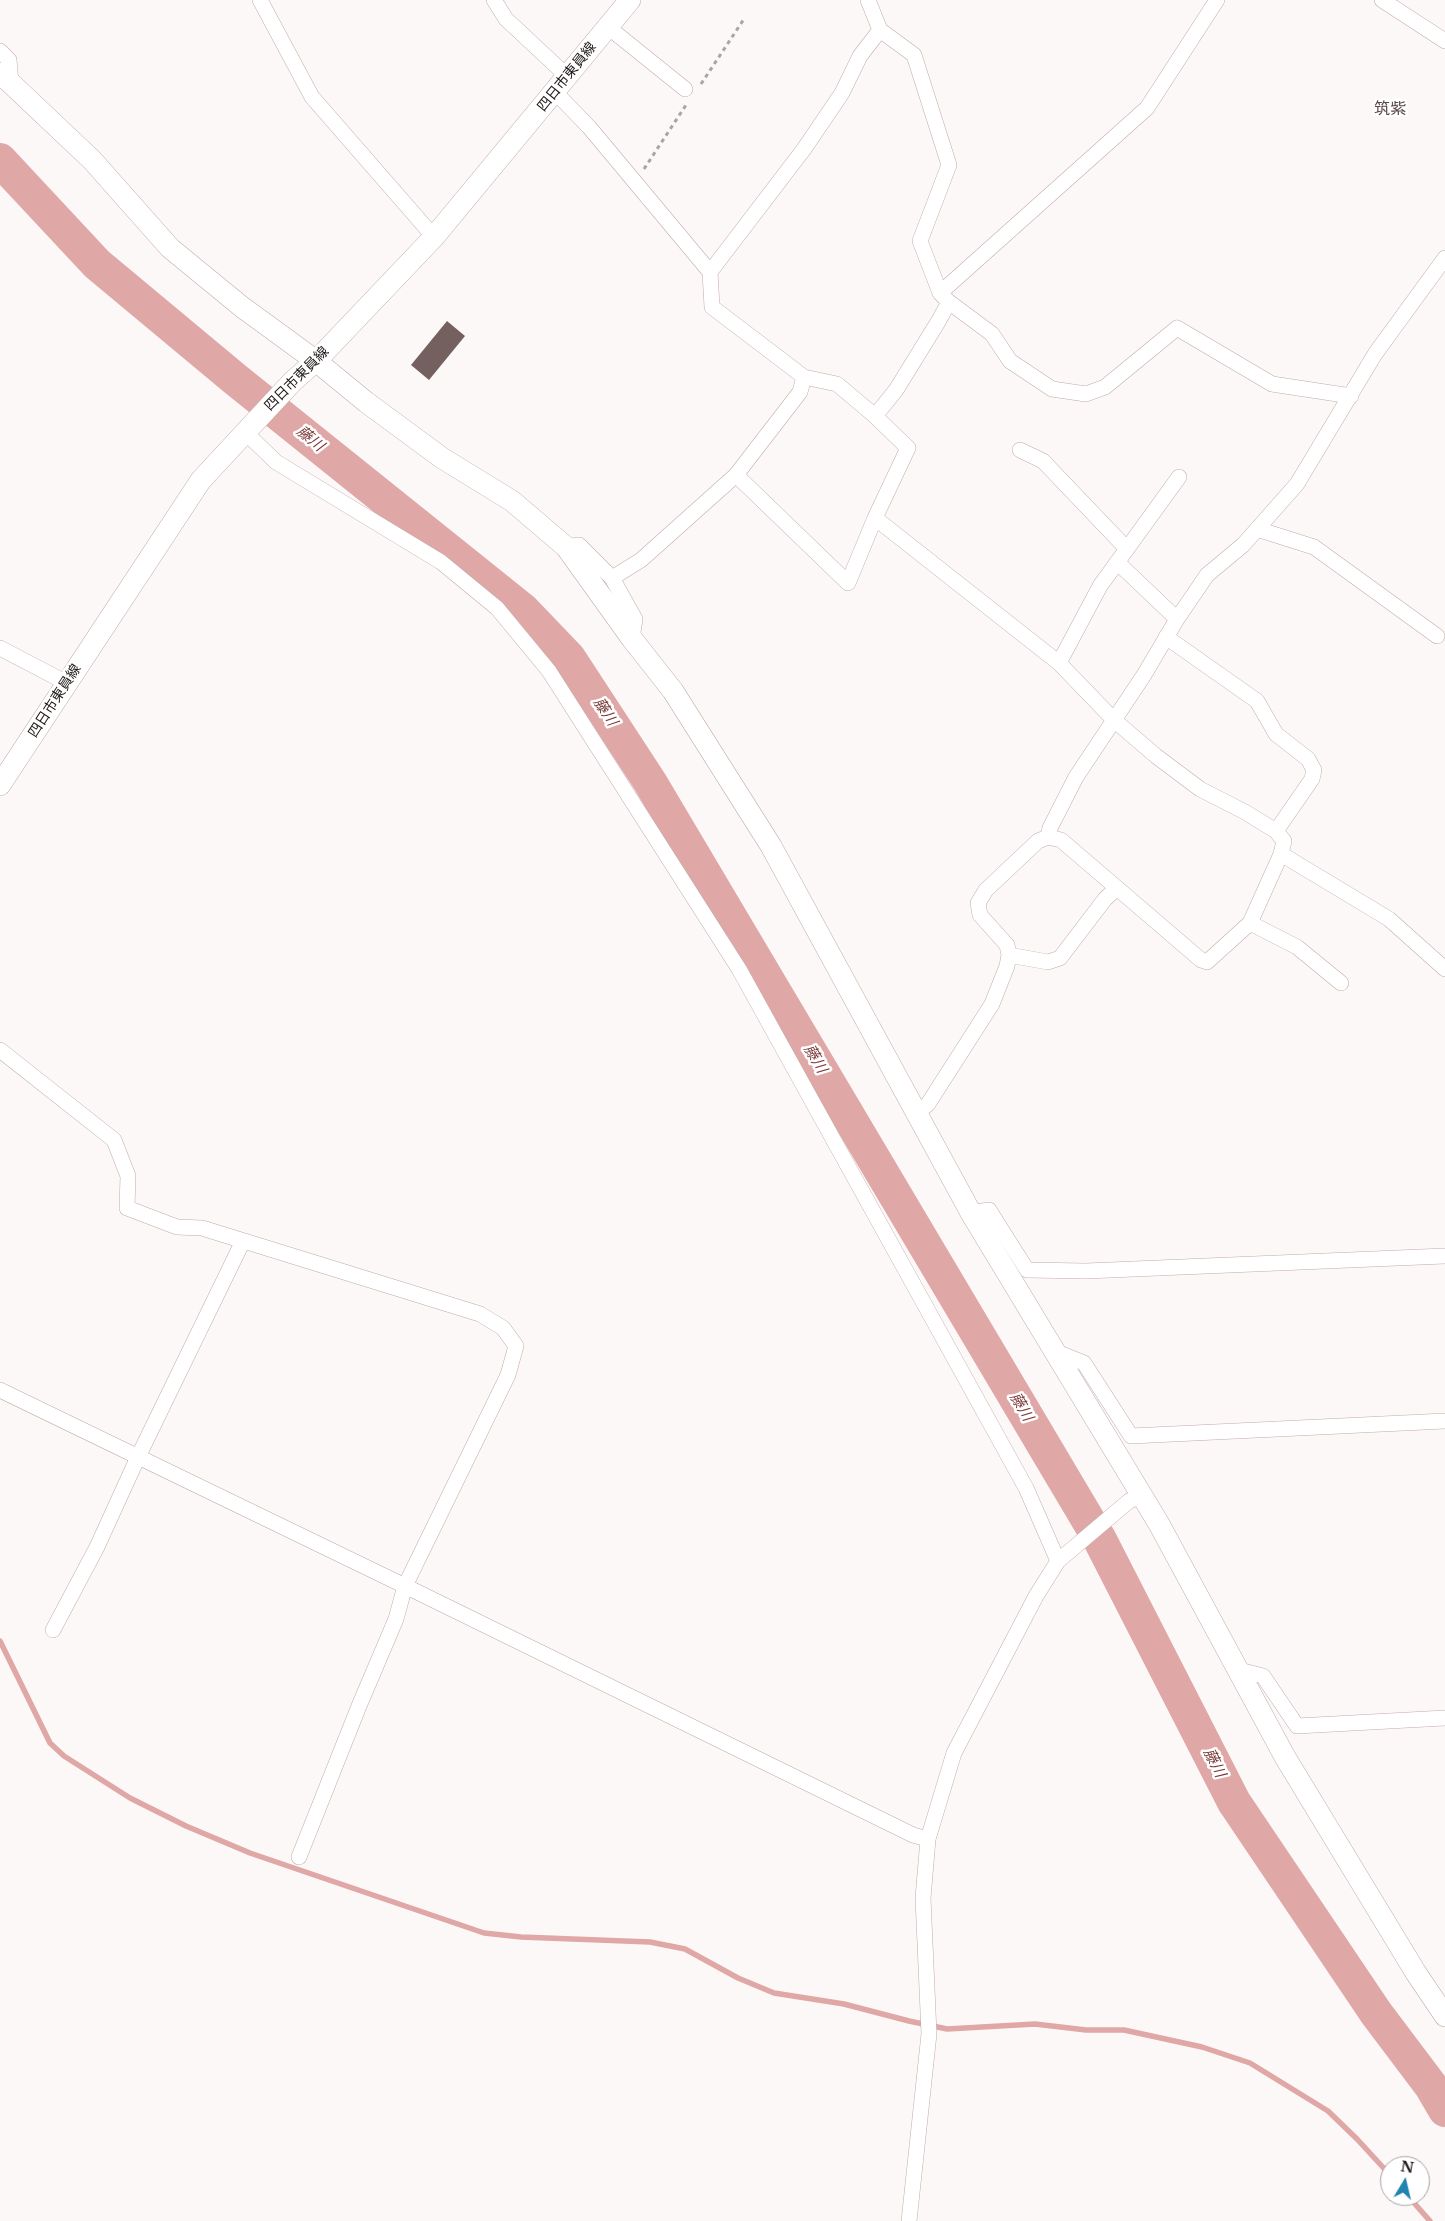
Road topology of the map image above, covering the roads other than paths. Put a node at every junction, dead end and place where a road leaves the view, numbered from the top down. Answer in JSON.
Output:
{"nodes":[{"id":1,"x":260,"y":0,"type":"edge"},
{"id":2,"x":494,"y":0,"type":"edge"},
{"id":3,"x":630,"y":0,"type":"edge"},
{"id":4,"x":868,"y":0,"type":"edge"},
{"id":5,"x":1218,"y":0,"type":"edge"},
{"id":6,"x":1382,"y":0,"type":"edge"},
{"id":7,"x":608,"y":27,"type":"junction"},
{"id":8,"x":880,"y":30,"type":"junction"},
{"id":9,"x":1445,"y":41,"type":"edge"},
{"id":10,"x":0,"y":51,"type":"edge"},
{"id":11,"x":6,"y":78,"type":"edge"},
{"id":12,"x":561,"y":85,"type":"junction"},
{"id":13,"x":685,"y":90,"type":"dead end"},
{"id":14,"x":434,"y":237,"type":"junction"},
{"id":15,"x":1445,"y":259,"type":"edge"},
{"id":16,"x":710,"y":272,"type":"junction"},
{"id":17,"x":945,"y":297,"type":"junction"},
{"id":18,"x":316,"y":361,"type":"junction"},
{"id":19,"x":804,"y":376,"type":"junction"},
{"id":20,"x":1351,"y":396,"type":"junction"},
{"id":21,"x":875,"y":416,"type":"junction"},
{"id":22,"x":251,"y":426,"type":"junction"},
{"id":23,"x":1020,"y":450,"type":"dead end"},
{"id":24,"x":736,"y":475,"type":"junction"},
{"id":25,"x":1179,"y":477,"type":"dead end"},
{"id":26,"x":875,"y":518,"type":"junction"},
{"id":27,"x":1257,"y":529,"type":"junction"},
{"id":28,"x":566,"y":547,"type":"junction"},
{"id":29,"x":1127,"y":548,"type":"junction"},
{"id":30,"x":1117,"y":562,"type":"junction"},
{"id":31,"x":612,"y":578,"type":"junction"},
{"id":32,"x":1177,"y":619,"type":"junction"},
{"id":33,"x":1437,"y":636,"type":"dead end"},
{"id":34,"x":1166,"y":637,"type":"junction"},
{"id":35,"x":632,"y":639,"type":"junction"},
{"id":36,"x":0,"y":648,"type":"edge"},
{"id":37,"x":1059,"y":664,"type":"junction"},
{"id":38,"x":66,"y":683,"type":"junction"},
{"id":39,"x":1114,"y":720,"type":"junction"},
{"id":40,"x":0,"y":785,"type":"edge"},
{"id":41,"x":1276,"y":831,"type":"junction"},
{"id":42,"x":1048,"y":837,"type":"junction"},
{"id":43,"x":1282,"y":854,"type":"junction"},
{"id":44,"x":1117,"y":888,"type":"junction"},
{"id":45,"x":1250,"y":924,"type":"junction"},
{"id":46,"x":1009,"y":955,"type":"junction"},
{"id":47,"x":1445,"y":969,"type":"edge"},
{"id":48,"x":1341,"y":983,"type":"dead end"},
{"id":49,"x":0,"y":1050,"type":"edge"},
{"id":50,"x":917,"y":1113,"type":"junction"},
{"id":51,"x":971,"y":1213,"type":"junction"},
{"id":52,"x":243,"y":1241,"type":"junction"},
{"id":53,"x":1445,"y":1256,"type":"edge"},
{"id":54,"x":1054,"y":1351,"type":"junction"},
{"id":55,"x":0,"y":1390,"type":"edge"},
{"id":56,"x":1445,"y":1420,"type":"edge"},
{"id":57,"x":138,"y":1457,"type":"junction"},
{"id":58,"x":1135,"y":1499,"type":"junction"},
{"id":59,"x":1063,"y":1556,"type":"junction"},
{"id":60,"x":405,"y":1586,"type":"junction"},
{"id":61,"x":54,"y":1630,"type":"dead end"},
{"id":62,"x":1239,"y":1670,"type":"junction"},
{"id":63,"x":1445,"y":1718,"type":"edge"},
{"id":64,"x":928,"y":1839,"type":"junction"},
{"id":65,"x":299,"y":1857,"type":"dead end"},
{"id":66,"x":1445,"y":2016,"type":"edge"},
{"id":67,"x":909,"y":2221,"type":"edge"}],
"edges":[{"from":1,"to":14,"type":"street"},
{"from":2,"to":12,"type":"street"},
{"from":3,"to":7,"type":"street","name":"四日市東員線"},
{"from":4,"to":8,"type":"street"},
{"from":5,"to":17,"type":"street"},
{"from":6,"to":9,"type":"street"},
{"from":7,"to":12,"type":"street","name":"四日市東員線"},
{"from":7,"to":13,"type":"street"},
{"from":8,"to":16,"type":"street"},
{"from":8,"to":17,"type":"street"},
{"from":10,"to":11,"type":"street"},
{"from":11,"to":18,"type":"street"},
{"from":12,"to":14,"type":"street","name":"四日市東員線"},
{"from":12,"to":16,"type":"street"},
{"from":14,"to":18,"type":"street","name":"四日市東員線"},
{"from":15,"to":20,"type":"street"},
{"from":16,"to":19,"type":"street"},
{"from":17,"to":20,"type":"street"},
{"from":17,"to":21,"type":"street"},
{"from":18,"to":22,"type":"street","name":"四日市東員線"},
{"from":18,"to":28,"type":"street"},
{"from":19,"to":21,"type":"street"},
{"from":19,"to":24,"type":"street"},
{"from":20,"to":27,"type":"street"},
{"from":21,"to":26,"type":"street"},
{"from":22,"to":38,"type":"street","name":"四日市東員線"},
{"from":22,"to":59,"type":"street"},
{"from":23,"to":29,"type":"street"},
{"from":24,"to":26,"type":"street"},
{"from":24,"to":31,"type":"street"},
{"from":25,"to":29,"type":"street"},
{"from":26,"to":37,"type":"street"},
{"from":27,"to":32,"type":"street"},
{"from":27,"to":33,"type":"street"},
{"from":28,"to":31,"type":"street"},
{"from":28,"to":35,"type":"street"},
{"from":29,"to":30,"type":"street"},
{"from":30,"to":32,"type":"street"},
{"from":30,"to":37,"type":"street"},
{"from":31,"to":35,"type":"street"},
{"from":32,"to":34,"type":"street"},
{"from":34,"to":39,"type":"street"},
{"from":34,"to":41,"type":"street"},
{"from":35,"to":50,"type":"street"},
{"from":36,"to":38,"type":"street"},
{"from":37,"to":39,"type":"street"},
{"from":38,"to":40,"type":"street","name":"四日市東員線"},
{"from":39,"to":41,"type":"street"},
{"from":39,"to":42,"type":"street"},
{"from":41,"to":43,"type":"street"},
{"from":42,"to":44,"type":"street"},
{"from":42,"to":46,"type":"street"},
{"from":43,"to":45,"type":"street"},
{"from":43,"to":47,"type":"street"},
{"from":44,"to":45,"type":"street"},
{"from":44,"to":46,"type":"street"},
{"from":45,"to":48,"type":"street"},
{"from":46,"to":50,"type":"street"},
{"from":49,"to":52,"type":"street"},
{"from":50,"to":51,"type":"street"},
{"from":51,"to":53,"type":"street"},
{"from":51,"to":54,"type":"street"},
{"from":52,"to":57,"type":"street"},
{"from":52,"to":60,"type":"street"},
{"from":54,"to":56,"type":"street"},
{"from":54,"to":58,"type":"street"},
{"from":55,"to":57,"type":"street"},
{"from":57,"to":60,"type":"street"},
{"from":57,"to":61,"type":"street"},
{"from":58,"to":59,"type":"street"},
{"from":58,"to":62,"type":"street"},
{"from":59,"to":64,"type":"street"},
{"from":60,"to":64,"type":"street"},
{"from":60,"to":65,"type":"street"},
{"from":62,"to":63,"type":"street"},
{"from":62,"to":66,"type":"street"},
{"from":64,"to":67,"type":"street"}]}
